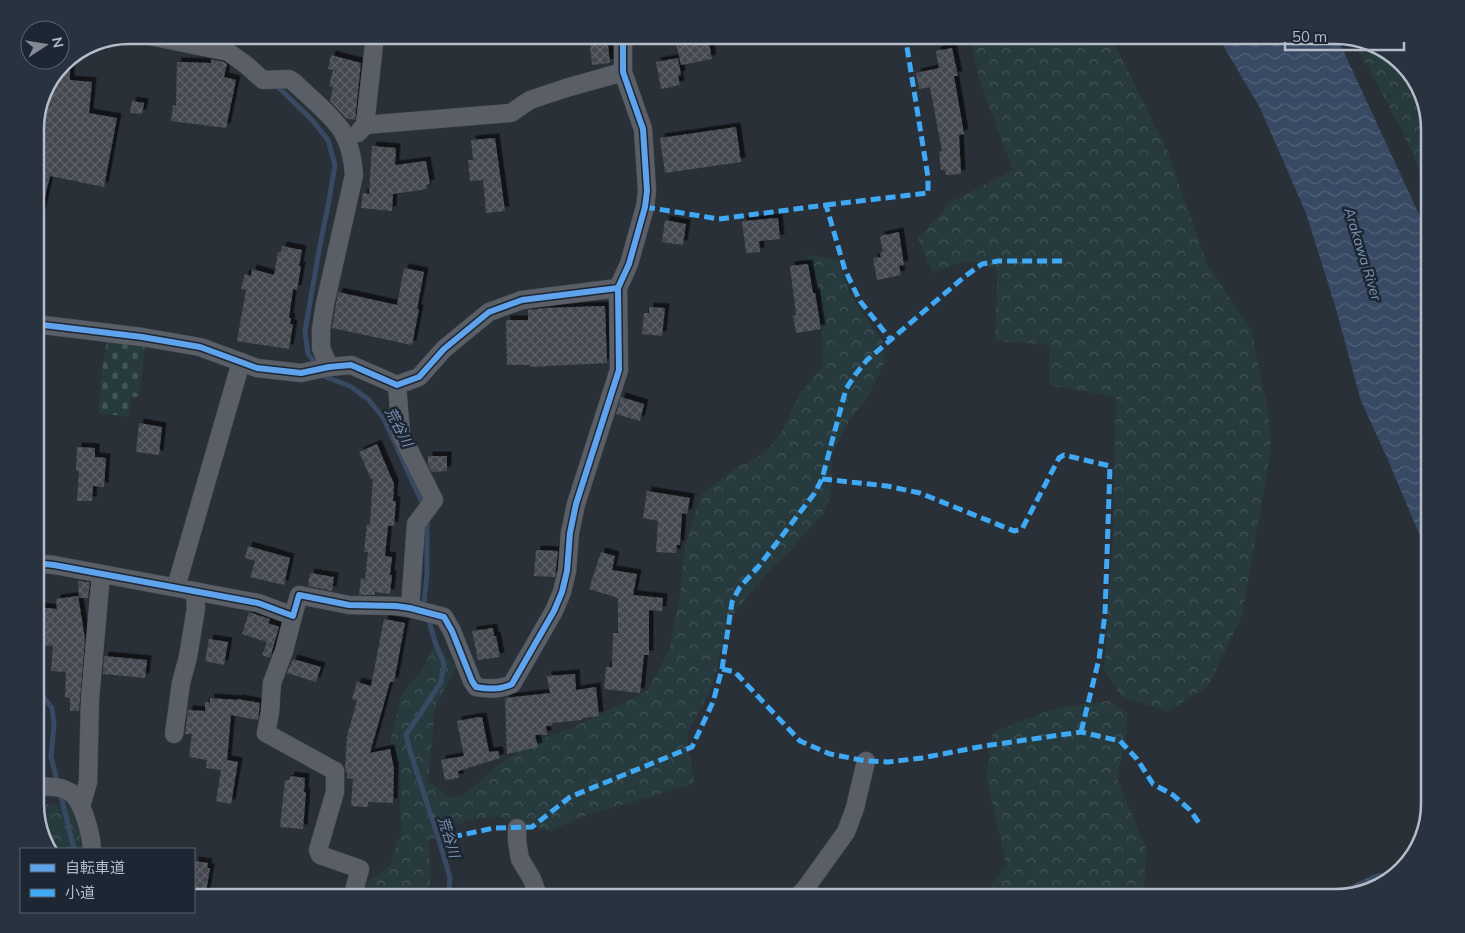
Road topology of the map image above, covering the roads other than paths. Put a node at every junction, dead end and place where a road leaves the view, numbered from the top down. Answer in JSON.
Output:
{"nodes":[{"id":1,"x":189,"y":44,"type":"edge"},
{"id":2,"x":374,"y":44,"type":"edge"},
{"id":3,"x":623,"y":44,"type":"edge"},
{"id":4,"x":622,"y":72,"type":"junction"},
{"id":5,"x":365,"y":125,"type":"junction"},
{"id":6,"x":348,"y":145,"type":"junction"},
{"id":7,"x":618,"y":288,"type":"junction"},
{"id":8,"x":44,"y":325,"type":"edge"},
{"id":9,"x":241,"y":362,"type":"junction"},
{"id":10,"x":329,"y":367,"type":"junction"},
{"id":11,"x":397,"y":385,"type":"junction"},
{"id":12,"x":44,"y":564,"type":"edge"},
{"id":13,"x":101,"y":574,"type":"junction"},
{"id":14,"x":176,"y":587,"type":"junction"},
{"id":15,"x":195,"y":590,"type":"junction"},
{"id":16,"x":410,"y":608,"type":"junction"},
{"id":17,"x":293,"y":616,"type":"junction"},
{"id":18,"x":174,"y":734,"type":"dead end"},
{"id":19,"x":866,"y":761,"type":"dead end"},
{"id":20,"x":44,"y":786,"type":"edge"},
{"id":21,"x":80,"y":806,"type":"junction"},
{"id":22,"x":517,"y":828,"type":"dead end"},
{"id":23,"x":92,"y":848,"type":"edge"},
{"id":24,"x":355,"y":887,"type":"dead end"},
{"id":25,"x":536,"y":889,"type":"edge"},
{"id":26,"x":804,"y":889,"type":"edge"}],
"edges":[{"from":1,"to":6,"type":"street"},
{"from":2,"to":5,"type":"street"},
{"from":3,"to":4,"type":"street"},
{"from":4,"to":5,"type":"street"},
{"from":4,"to":7,"type":"street"},
{"from":5,"to":6,"type":"street"},
{"from":6,"to":10,"type":"street"},
{"from":7,"to":11,"type":"street"},
{"from":7,"to":16,"type":"street"},
{"from":8,"to":9,"type":"street"},
{"from":9,"to":10,"type":"street"},
{"from":9,"to":14,"type":"street"},
{"from":10,"to":11,"type":"street"},
{"from":11,"to":16,"type":"street"},
{"from":12,"to":13,"type":"street"},
{"from":13,"to":14,"type":"street"},
{"from":13,"to":21,"type":"street"},
{"from":14,"to":15,"type":"street"},
{"from":15,"to":17,"type":"street"},
{"from":15,"to":18,"type":"street"},
{"from":16,"to":17,"type":"street"},
{"from":17,"to":24,"type":"street"},
{"from":19,"to":26,"type":"street"},
{"from":20,"to":21,"type":"street"},
{"from":21,"to":23,"type":"street"},
{"from":22,"to":25,"type":"street"}]}
